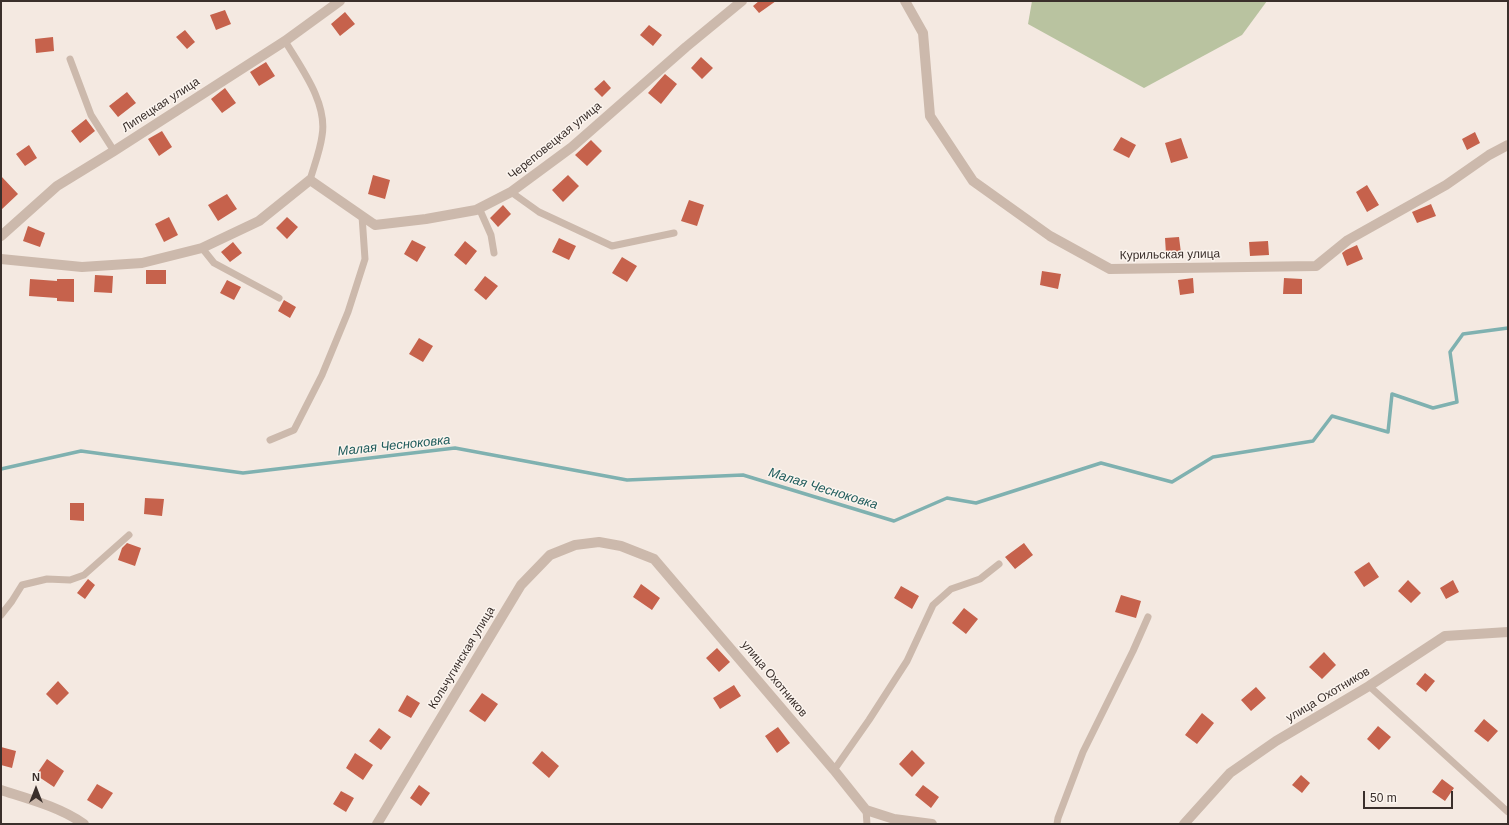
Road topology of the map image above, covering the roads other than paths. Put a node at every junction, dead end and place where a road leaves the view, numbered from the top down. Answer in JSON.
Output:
{"nodes":[{"id":1,"x":340,"y":1,"type":"edge"},
{"id":2,"x":742,"y":1,"type":"edge"},
{"id":3,"x":905,"y":1,"type":"edge"},
{"id":4,"x":285,"y":41,"type":"junction"},
{"id":5,"x":70,"y":59,"type":"dead end"},
{"id":6,"x":1508,"y":146,"type":"edge"},
{"id":7,"x":114,"y":151,"type":"junction"},
{"id":8,"x":310,"y":180,"type":"junction"},
{"id":9,"x":511,"y":192,"type":"junction"},
{"id":10,"x":479,"y":208,"type":"junction"},
{"id":11,"x":362,"y":216,"type":"junction"},
{"id":12,"x":674,"y":232,"type":"dead end"},
{"id":13,"x":1,"y":236,"type":"edge"},
{"id":14,"x":202,"y":248,"type":"junction"},
{"id":15,"x":494,"y":253,"type":"dead end"},
{"id":16,"x":1,"y":259,"type":"edge"},
{"id":17,"x":279,"y":298,"type":"dead end"},
{"id":18,"x":270,"y":440,"type":"dead end"},
{"id":19,"x":129,"y":535,"type":"dead end"},
{"id":20,"x":599,"y":542,"type":"joint"},
{"id":21,"x":999,"y":564,"type":"dead end"},
{"id":22,"x":1,"y":615,"type":"edge"},
{"id":23,"x":1148,"y":617,"type":"dead end"},
{"id":24,"x":1508,"y":632,"type":"edge"},
{"id":25,"x":1369,"y":686,"type":"junction"},
{"id":26,"x":834,"y":770,"type":"junction"},
{"id":27,"x":1,"y":790,"type":"edge"},
{"id":28,"x":866,"y":810,"type":"junction"},
{"id":29,"x":1508,"y":812,"type":"edge"},
{"id":30,"x":84,"y":824,"type":"edge"},
{"id":31,"x":377,"y":824,"type":"edge"},
{"id":32,"x":867,"y":824,"type":"edge"},
{"id":33,"x":932,"y":824,"type":"edge"},
{"id":34,"x":1057,"y":824,"type":"edge"},
{"id":35,"x":1184,"y":824,"type":"edge"}],
"edges":[{"from":1,"to":4,"type":"street","name":"Липецкая улица"},
{"from":2,"to":9,"type":"street","name":"Череповецкая улица"},
{"from":3,"to":6,"type":"street","name":"Курильская улица"},
{"from":4,"to":7,"type":"street","name":"Липецкая улица"},
{"from":4,"to":8,"type":"lane"},
{"from":5,"to":7,"type":"lane"},
{"from":7,"to":13,"type":"street","name":"Липецкая улица"},
{"from":8,"to":11,"type":"street","name":"Череповецкая улица"},
{"from":8,"to":14,"type":"street"},
{"from":9,"to":10,"type":"street","name":"Череповецкая улица"},
{"from":9,"to":12,"type":"lane"},
{"from":10,"to":11,"type":"street","name":"Череповецкая улица"},
{"from":10,"to":15,"type":"lane"},
{"from":11,"to":18,"type":"lane"},
{"from":14,"to":16,"type":"street"},
{"from":14,"to":17,"type":"lane"},
{"from":19,"to":22,"type":"lane"},
{"from":20,"to":26,"type":"street","name":"улица Охотников"},
{"from":20,"to":31,"type":"street","name":"Кольчугинская улица"},
{"from":21,"to":26,"type":"lane"},
{"from":23,"to":34,"type":"lane"},
{"from":24,"to":25,"type":"street","name":"улица Охотников"},
{"from":25,"to":29,"type":"lane"},
{"from":25,"to":35,"type":"street","name":"улица Охотников"},
{"from":26,"to":28,"type":"street","name":"улица Охотников"},
{"from":27,"to":30,"type":"street"},
{"from":28,"to":32,"type":"lane"},
{"from":28,"to":33,"type":"street"}]}
